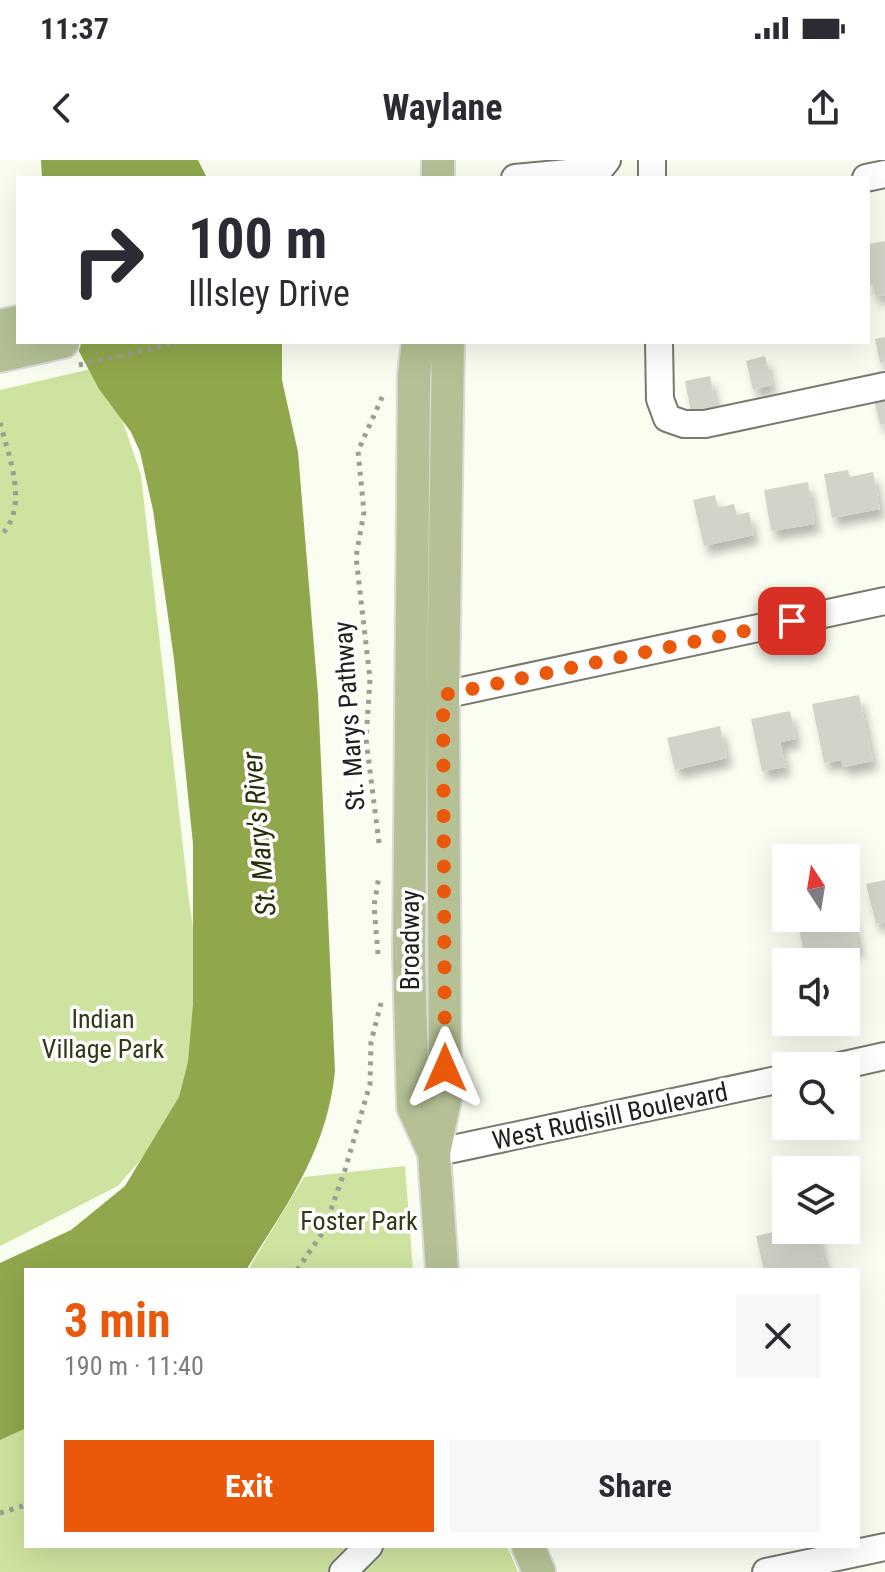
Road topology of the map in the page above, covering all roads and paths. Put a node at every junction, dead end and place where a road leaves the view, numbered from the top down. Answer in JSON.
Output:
{"nodes":[{"id":1,"x":497,"y":160,"type":"edge"},
{"id":2,"x":607,"y":160,"type":"edge"},
{"id":3,"x":511,"y":176,"type":"edge"},
{"id":4,"x":535,"y":176,"type":"edge"},
{"id":5,"x":162,"y":344,"type":"edge"},
{"id":6,"x":418,"y":344,"type":"edge"},
{"id":7,"x":448,"y":344,"type":"edge"},
{"id":8,"x":659,"y":344,"type":"edge"},
{"id":9,"x":64,"y":355,"type":"edge"},
{"id":10,"x":0,"y":356,"type":"edge"},
{"id":11,"x":885,"y":386,"type":"edge"},
{"id":12,"x":386,"y":388,"type":"dead end"},
{"id":13,"x":0,"y":423,"type":"edge"},
{"id":14,"x":0,"y":536,"type":"edge"},
{"id":15,"x":885,"y":601,"type":"edge"},
{"id":16,"x":443,"y":695,"type":"junction"},
{"id":17,"x":380,"y":846,"type":"dead end"},
{"id":18,"x":382,"y":861,"type":"dead end"},
{"id":19,"x":379,"y":967,"type":"dead end"},
{"id":20,"x":382,"y":997,"type":"dead end"},
{"id":21,"x":885,"y":1056,"type":"edge"},
{"id":22,"x":860,"y":1062,"type":"edge"},
{"id":23,"x":772,"y":1081,"type":"edge"},
{"id":24,"x":434,"y":1153,"type":"junction"},
{"id":25,"x":298,"y":1268,"type":"edge"},
{"id":26,"x":442,"y":1268,"type":"edge"},
{"id":27,"x":24,"y":1506,"type":"edge"},
{"id":28,"x":0,"y":1513,"type":"edge"},
{"id":29,"x":885,"y":1547,"type":"edge"},
{"id":30,"x":367,"y":1548,"type":"edge"},
{"id":31,"x":529,"y":1548,"type":"edge"},
{"id":32,"x":343,"y":1572,"type":"edge"},
{"id":33,"x":539,"y":1572,"type":"edge"},
{"id":34,"x":766,"y":1572,"type":"edge"}],
"edges":[{"from":1,"to":3,"type":"street"},
{"from":2,"to":4,"type":"street"},
{"from":5,"to":9,"type":"path"},
{"from":6,"to":24,"type":"main road","name":"Broadway"},
{"from":7,"to":16,"type":"main road","name":"Broadway"},
{"from":8,"to":11,"type":"street"},
{"from":9,"to":10,"type":"main road"},
{"from":12,"to":17,"type":"path","name":"St. Marys Pathway"},
{"from":13,"to":14,"type":"path"},
{"from":15,"to":16,"type":"street"},
{"from":16,"to":24,"type":"main road","name":"Broadway"},
{"from":18,"to":19,"type":"path"},
{"from":20,"to":25,"type":"path"},
{"from":21,"to":22,"type":"street"},
{"from":23,"to":24,"type":"street","name":"West Rudisill Boulevard"},
{"from":24,"to":26,"type":"main road"},
{"from":27,"to":28,"type":"path"},
{"from":29,"to":34,"type":"street"},
{"from":30,"to":32,"type":"street"},
{"from":31,"to":33,"type":"main road"}]}
